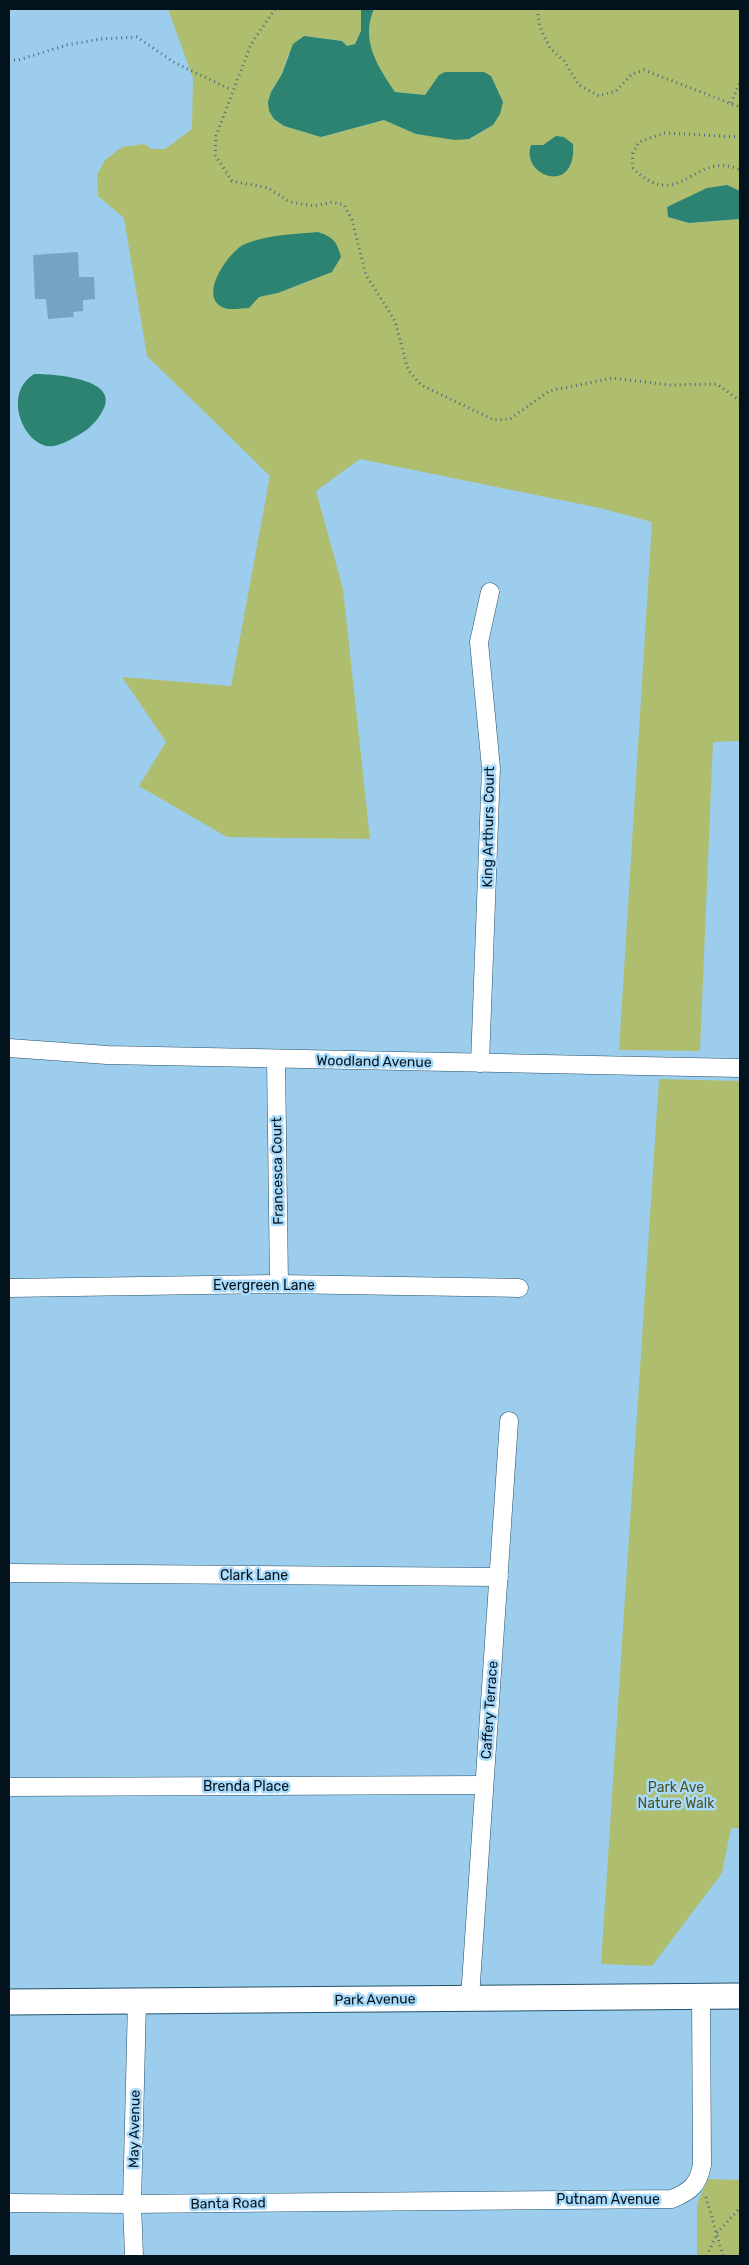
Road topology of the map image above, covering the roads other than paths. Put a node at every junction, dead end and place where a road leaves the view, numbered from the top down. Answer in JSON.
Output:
{"nodes":[{"id":1,"x":490,"y":592,"type":"dead end"},
{"id":2,"x":9,"y":1048,"type":"edge"},
{"id":3,"x":276,"y":1059,"type":"junction"},
{"id":4,"x":480,"y":1063,"type":"junction"},
{"id":5,"x":740,"y":1068,"type":"edge"},
{"id":6,"x":279,"y":1284,"type":"junction"},
{"id":7,"x":9,"y":1288,"type":"edge"},
{"id":8,"x":519,"y":1288,"type":"dead end"},
{"id":9,"x":509,"y":1421,"type":"dead end"},
{"id":10,"x":9,"y":1573,"type":"edge"},
{"id":11,"x":500,"y":1577,"type":"junction"},
{"id":12,"x":483,"y":1785,"type":"junction"},
{"id":13,"x":9,"y":1787,"type":"edge"},
{"id":14,"x":740,"y":1996,"type":"edge"},
{"id":15,"x":701,"y":1997,"type":"junction"},
{"id":16,"x":470,"y":1998,"type":"junction"},
{"id":17,"x":9,"y":2002,"type":"edge"},
{"id":18,"x":137,"y":2002,"type":"junction"},
{"id":19,"x":448,"y":2200,"type":"joint"},
{"id":20,"x":9,"y":2203,"type":"edge"},
{"id":21,"x":132,"y":2204,"type":"junction"},
{"id":22,"x":134,"y":2256,"type":"edge"}],
"edges":[{"from":1,"to":4,"type":"street","name":"King Arthurs Court"},
{"from":2,"to":3,"type":"street","name":"Woodland Avenue"},
{"from":3,"to":4,"type":"street","name":"Woodland Avenue"},
{"from":3,"to":6,"type":"street","name":"Francesca Court"},
{"from":4,"to":5,"type":"street","name":"Woodland Avenue"},
{"from":6,"to":7,"type":"street","name":"Evergreen Lane"},
{"from":6,"to":8,"type":"street","name":"Evergreen Lane"},
{"from":9,"to":11,"type":"street","name":"Caffery Terrace"},
{"from":10,"to":11,"type":"street","name":"Clark Lane"},
{"from":11,"to":12,"type":"street","name":"Caffery Terrace"},
{"from":12,"to":13,"type":"street","name":"Brenda Place"},
{"from":12,"to":16,"type":"street","name":"Caffery Terrace"},
{"from":14,"to":15,"type":"main road","name":"Park Avenue"},
{"from":15,"to":16,"type":"main road","name":"Park Avenue"},
{"from":15,"to":19,"type":"street","name":"Putnam Avenue"},
{"from":16,"to":18,"type":"main road","name":"Park Avenue"},
{"from":17,"to":18,"type":"main road","name":"Park Avenue"},
{"from":18,"to":21,"type":"street","name":"May Avenue"},
{"from":19,"to":21,"type":"street","name":"Banta Road"},
{"from":20,"to":21,"type":"street","name":"Banta Road"},
{"from":21,"to":22,"type":"street","name":"May Avenue"}]}
